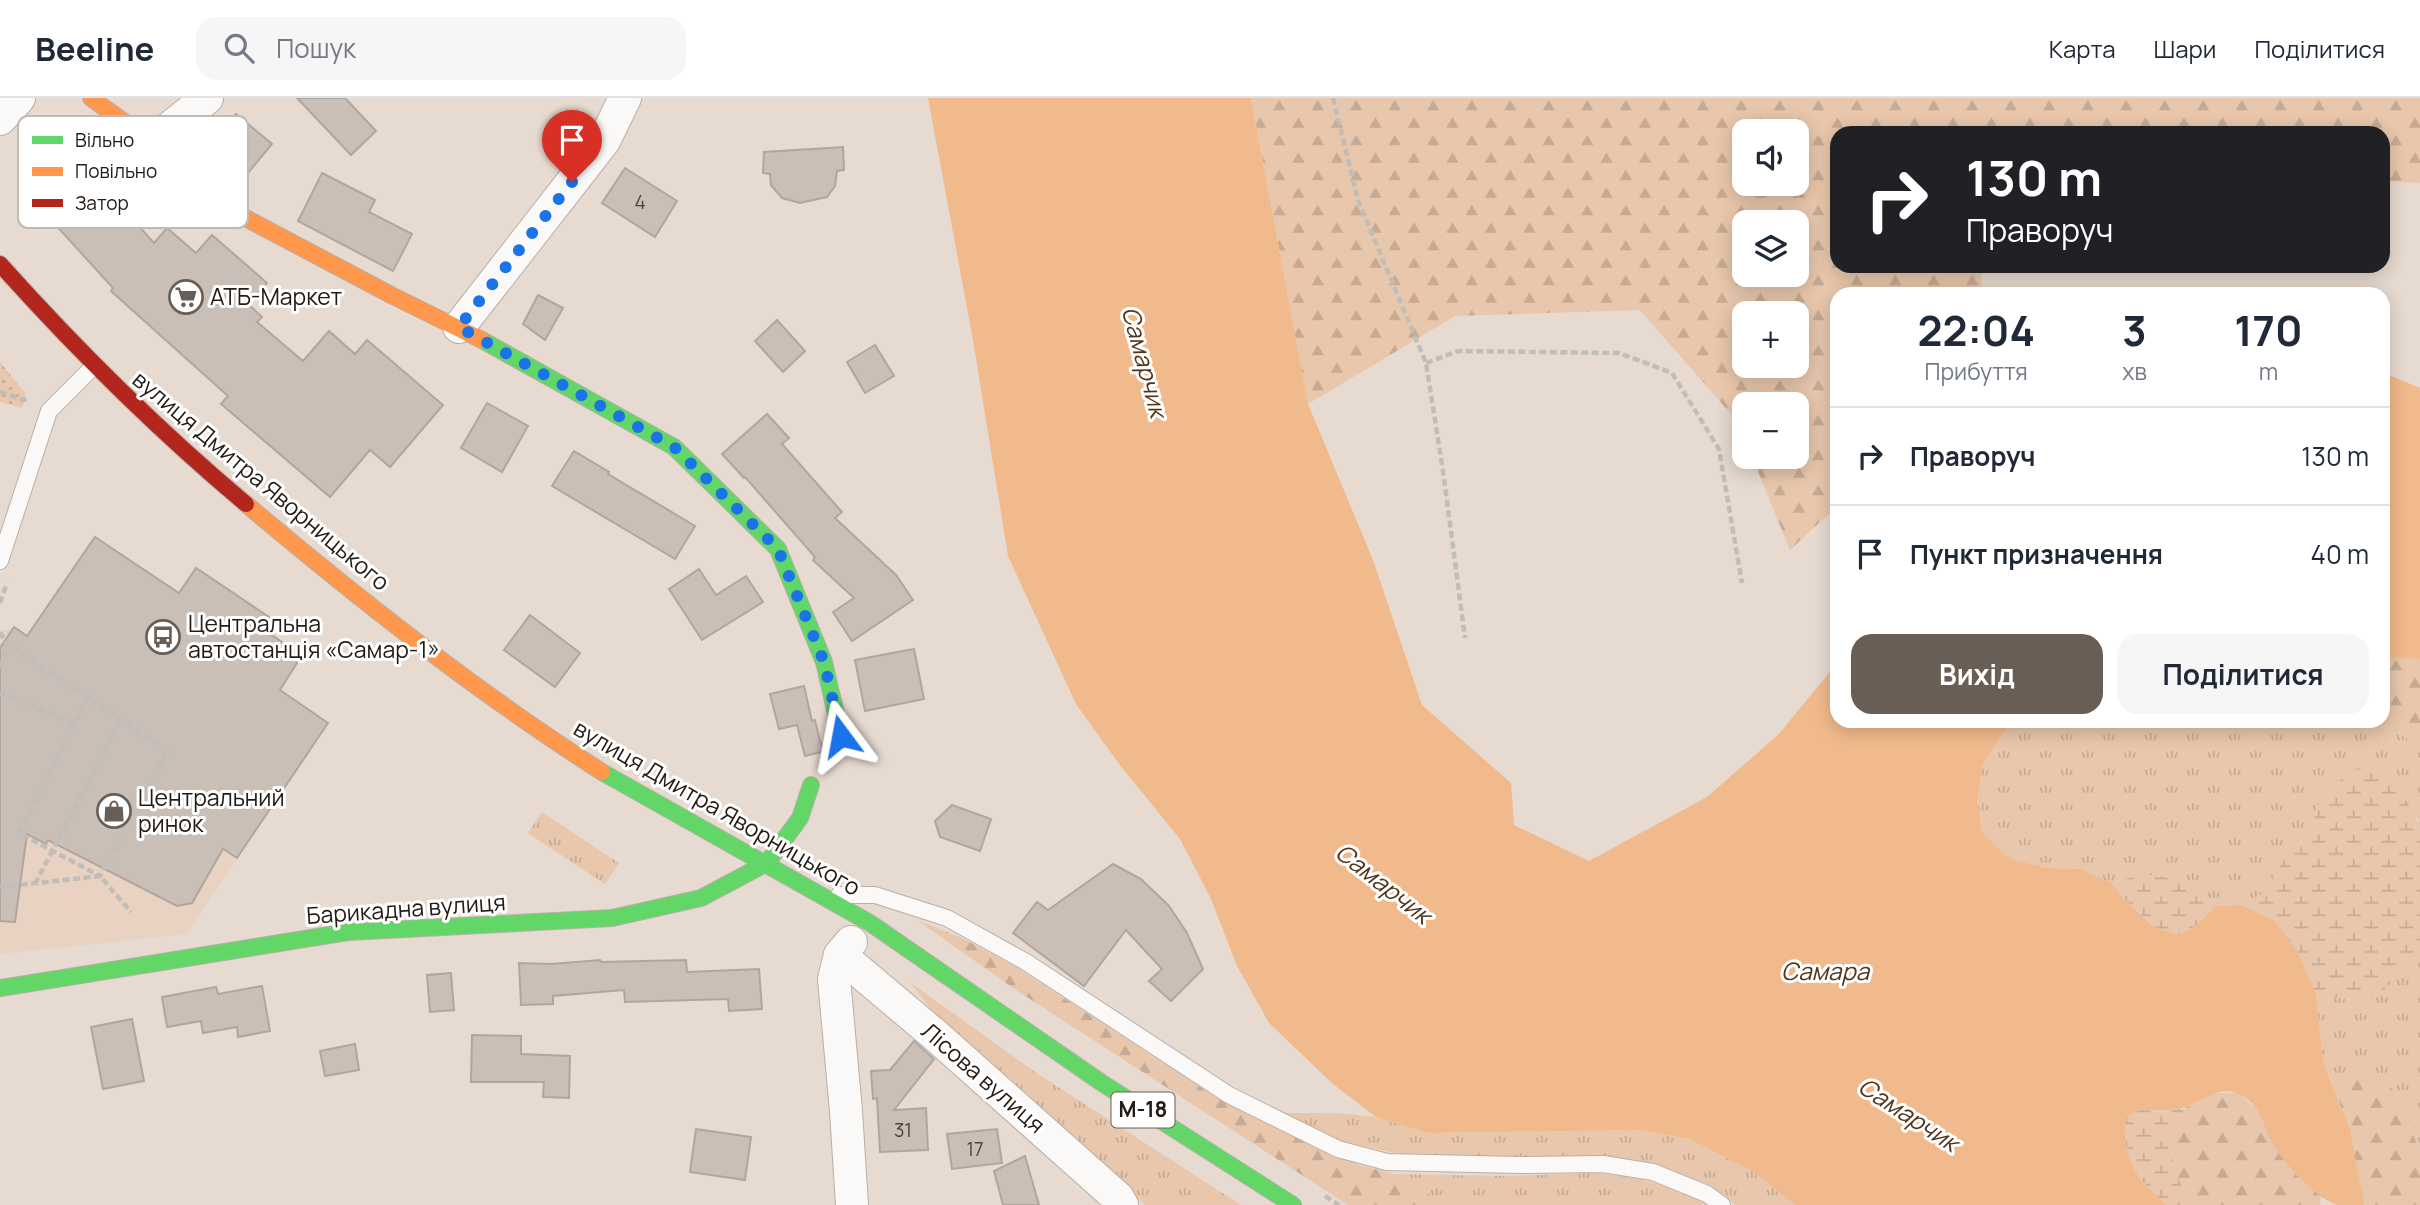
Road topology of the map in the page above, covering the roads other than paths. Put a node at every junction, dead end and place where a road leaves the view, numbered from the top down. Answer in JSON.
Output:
{"nodes":[{"id":1,"x":19,"y":98,"type":"edge"},
{"id":2,"x":91,"y":98,"type":"edge"},
{"id":3,"x":207,"y":98,"type":"edge"},
{"id":4,"x":625,"y":98,"type":"edge"},
{"id":5,"x":116,"y":116,"type":"edge"},
{"id":6,"x":184,"y":116,"type":"edge"},
{"id":7,"x":0,"y":119,"type":"edge"},
{"id":8,"x":248,"y":219,"type":"edge"},
{"id":9,"x":0,"y":264,"type":"edge"},
{"id":10,"x":459,"y":327,"type":"junction"},
{"id":11,"x":94,"y":366,"type":"junction"},
{"id":12,"x":0,"y":561,"type":"edge"},
{"id":13,"x":841,"y":736,"type":"dead end"},
{"id":14,"x":811,"y":785,"type":"dead end"},
{"id":15,"x":767,"y":863,"type":"junction"},
{"id":16,"x":823,"y":894,"type":"junction"},
{"id":17,"x":869,"y":922,"type":"junction"},
{"id":18,"x":840,"y":955,"type":"junction"},
{"id":19,"x":0,"y":988,"type":"edge"},
{"id":20,"x":852,"y":1205,"type":"edge"},
{"id":21,"x":1122,"y":1205,"type":"edge"},
{"id":22,"x":1293,"y":1205,"type":"edge"},
{"id":23,"x":1723,"y":1205,"type":"edge"}],
"edges":[{"from":1,"to":7,"type":"street"},
{"from":2,"to":5,"type":"main road"},
{"from":3,"to":6,"type":"street"},
{"from":4,"to":10,"type":"street"},
{"from":8,"to":10,"type":"main road"},
{"from":9,"to":11,"type":"main road","name":"вулиця Дмитра Яворницького","number":"М-18"},
{"from":10,"to":13,"type":"main road"},
{"from":11,"to":12,"type":"lane"},
{"from":11,"to":15,"type":"main road","name":"вулиця Дмитра Яворницького","number":"М-18"},
{"from":14,"to":15,"type":"main road"},
{"from":15,"to":16,"type":"main road","name":"вулиця Дмитра Яворницького","number":"М-18"},
{"from":15,"to":19,"type":"main road","name":"Барикадна вулиця"},
{"from":16,"to":17,"type":"main road","name":"вулиця Дмитра Яворницького","number":"М-18"},
{"from":16,"to":23,"type":"lane"},
{"from":17,"to":18,"type":"street"},
{"from":17,"to":22,"type":"main road","name":"вулиця Дмитра Яворницького","number":"М-18"},
{"from":18,"to":20,"type":"street"},
{"from":18,"to":21,"type":"street","name":"Лісова вулиця"}]}
